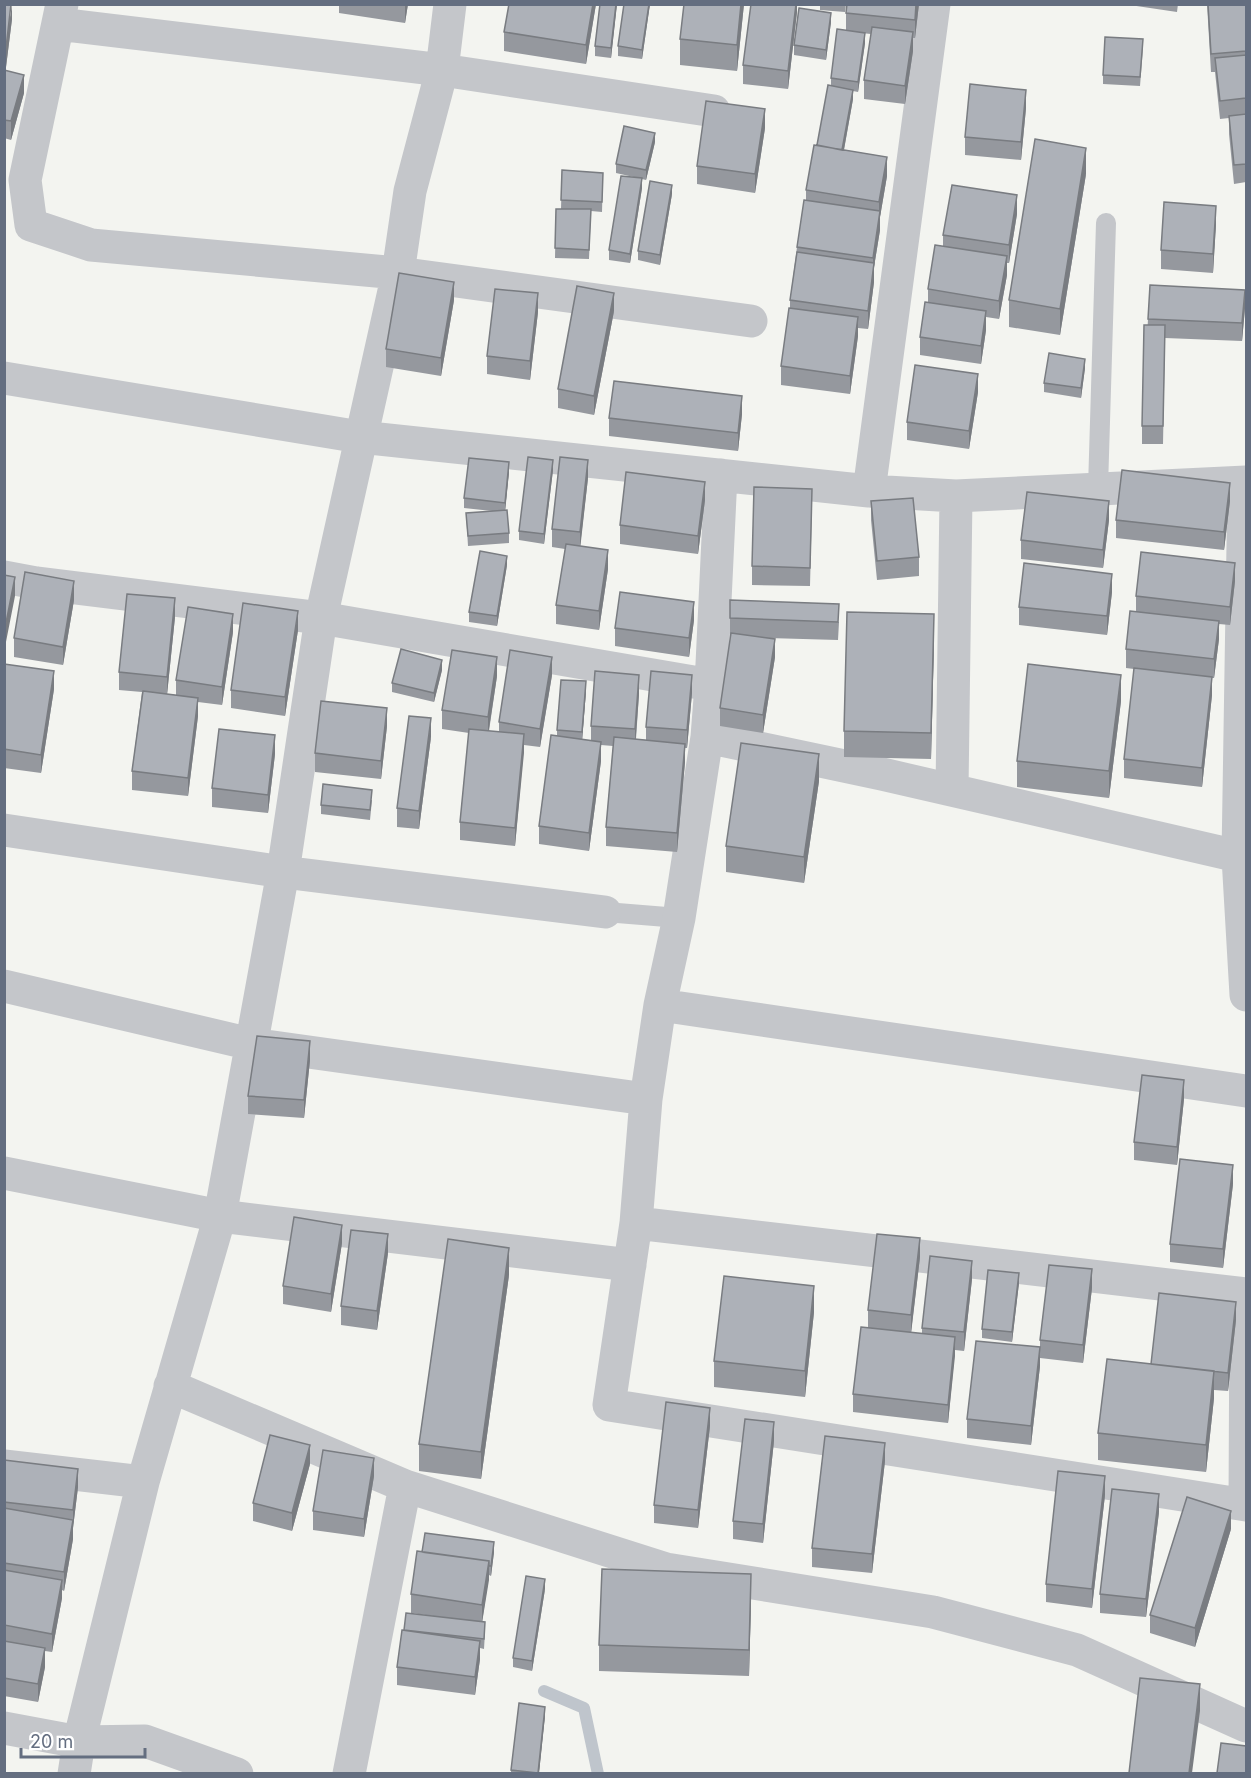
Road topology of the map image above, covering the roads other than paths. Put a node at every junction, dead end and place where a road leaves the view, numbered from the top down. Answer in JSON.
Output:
{"nodes":[{"id":1,"x":450,"y":4,"type":"edge"},
{"id":2,"x":934,"y":4,"type":"edge"},
{"id":3,"x":60,"y":14,"type":"edge"},
{"id":4,"x":442,"y":70,"type":"junction"},
{"id":5,"x":714,"y":111,"type":"edge"},
{"id":6,"x":15,"y":176,"type":"edge"},
{"id":7,"x":1106,"y":223,"type":"dead end"},
{"id":8,"x":398,"y":273,"type":"junction"},
{"id":9,"x":751,"y":321,"type":"dead end"},
{"id":10,"x":4,"y":378,"type":"edge"},
{"id":11,"x":360,"y":437,"type":"junction"},
{"id":12,"x":721,"y":475,"type":"junction"},
{"id":13,"x":1245,"y":482,"type":"edge"},
{"id":14,"x":1098,"y":488,"type":"junction"},
{"id":15,"x":869,"y":491,"type":"junction"},
{"id":16,"x":956,"y":496,"type":"junction"},
{"id":17,"x":4,"y":577,"type":"edge"},
{"id":18,"x":321,"y":618,"type":"junction"},
{"id":19,"x":711,"y":685,"type":"junction"},
{"id":20,"x":707,"y":737,"type":"junction"},
{"id":21,"x":952,"y":789,"type":"junction"},
{"id":22,"x":4,"y":830,"type":"edge"},
{"id":23,"x":1242,"y":858,"type":"edge"},
{"id":24,"x":283,"y":872,"type":"junction"},
{"id":25,"x":606,"y":912,"type":"joint"},
{"id":26,"x":679,"y":918,"type":"junction"},
{"id":27,"x":4,"y":986,"type":"edge"},
{"id":28,"x":1246,"y":995,"type":"edge"},
{"id":29,"x":660,"y":1005,"type":"junction"},
{"id":30,"x":251,"y":1044,"type":"junction"},
{"id":31,"x":1246,"y":1091,"type":"edge"},
{"id":32,"x":646,"y":1099,"type":"junction"},
{"id":33,"x":4,"y":1173,"type":"edge"},
{"id":34,"x":220,"y":1216,"type":"junction"},
{"id":35,"x":636,"y":1223,"type":"junction"},
{"id":36,"x":630,"y":1265,"type":"junction"},
{"id":37,"x":1246,"y":1296,"type":"edge"},
{"id":38,"x":170,"y":1386,"type":"junction"},
{"id":39,"x":4,"y":1466,"type":"edge"},
{"id":40,"x":143,"y":1482,"type":"junction"},
{"id":41,"x":405,"y":1486,"type":"junction"},
{"id":42,"x":1246,"y":1504,"type":"edge"},
{"id":43,"x":1246,"y":1726,"type":"edge"},
{"id":44,"x":4,"y":1728,"type":"edge"},
{"id":45,"x":77,"y":1758,"type":"edge"},
{"id":46,"x":237,"y":1773,"type":"edge"},
{"id":47,"x":349,"y":1773,"type":"edge"}],
"edges":[{"from":1,"to":4,"type":"street"},
{"from":2,"to":15,"type":"street"},
{"from":3,"to":4,"type":"street"},
{"from":3,"to":6,"type":"street"},
{"from":4,"to":5,"type":"street"},
{"from":4,"to":8,"type":"street"},
{"from":6,"to":8,"type":"street"},
{"from":7,"to":14,"type":"lane"},
{"from":8,"to":9,"type":"street"},
{"from":8,"to":11,"type":"street"},
{"from":10,"to":11,"type":"street"},
{"from":11,"to":12,"type":"street"},
{"from":11,"to":18,"type":"street"},
{"from":12,"to":15,"type":"street"},
{"from":12,"to":19,"type":"street"},
{"from":13,"to":14,"type":"street"},
{"from":13,"to":23,"type":"street"},
{"from":14,"to":16,"type":"street"},
{"from":15,"to":16,"type":"street"},
{"from":16,"to":21,"type":"street"},
{"from":17,"to":18,"type":"street"},
{"from":18,"to":19,"type":"street"},
{"from":18,"to":24,"type":"street"},
{"from":19,"to":20,"type":"street"},
{"from":20,"to":21,"type":"street"},
{"from":20,"to":26,"type":"street"},
{"from":21,"to":23,"type":"street"},
{"from":22,"to":24,"type":"street"},
{"from":23,"to":28,"type":"street"},
{"from":24,"to":25,"type":"street"},
{"from":24,"to":30,"type":"street"},
{"from":25,"to":26,"type":"lane"},
{"from":26,"to":29,"type":"street"},
{"from":27,"to":30,"type":"street"},
{"from":29,"to":31,"type":"street"},
{"from":29,"to":32,"type":"street"},
{"from":30,"to":32,"type":"street"},
{"from":30,"to":34,"type":"street"},
{"from":32,"to":35,"type":"street"},
{"from":33,"to":34,"type":"street"},
{"from":34,"to":36,"type":"street"},
{"from":34,"to":38,"type":"street"},
{"from":35,"to":36,"type":"street"},
{"from":35,"to":37,"type":"street"},
{"from":36,"to":42,"type":"street"},
{"from":37,"to":42,"type":"street"},
{"from":38,"to":40,"type":"street"},
{"from":38,"to":41,"type":"street"},
{"from":39,"to":40,"type":"street"},
{"from":40,"to":45,"type":"street"},
{"from":41,"to":43,"type":"street"},
{"from":41,"to":47,"type":"street"},
{"from":44,"to":45,"type":"street"},
{"from":45,"to":46,"type":"street"}]}
